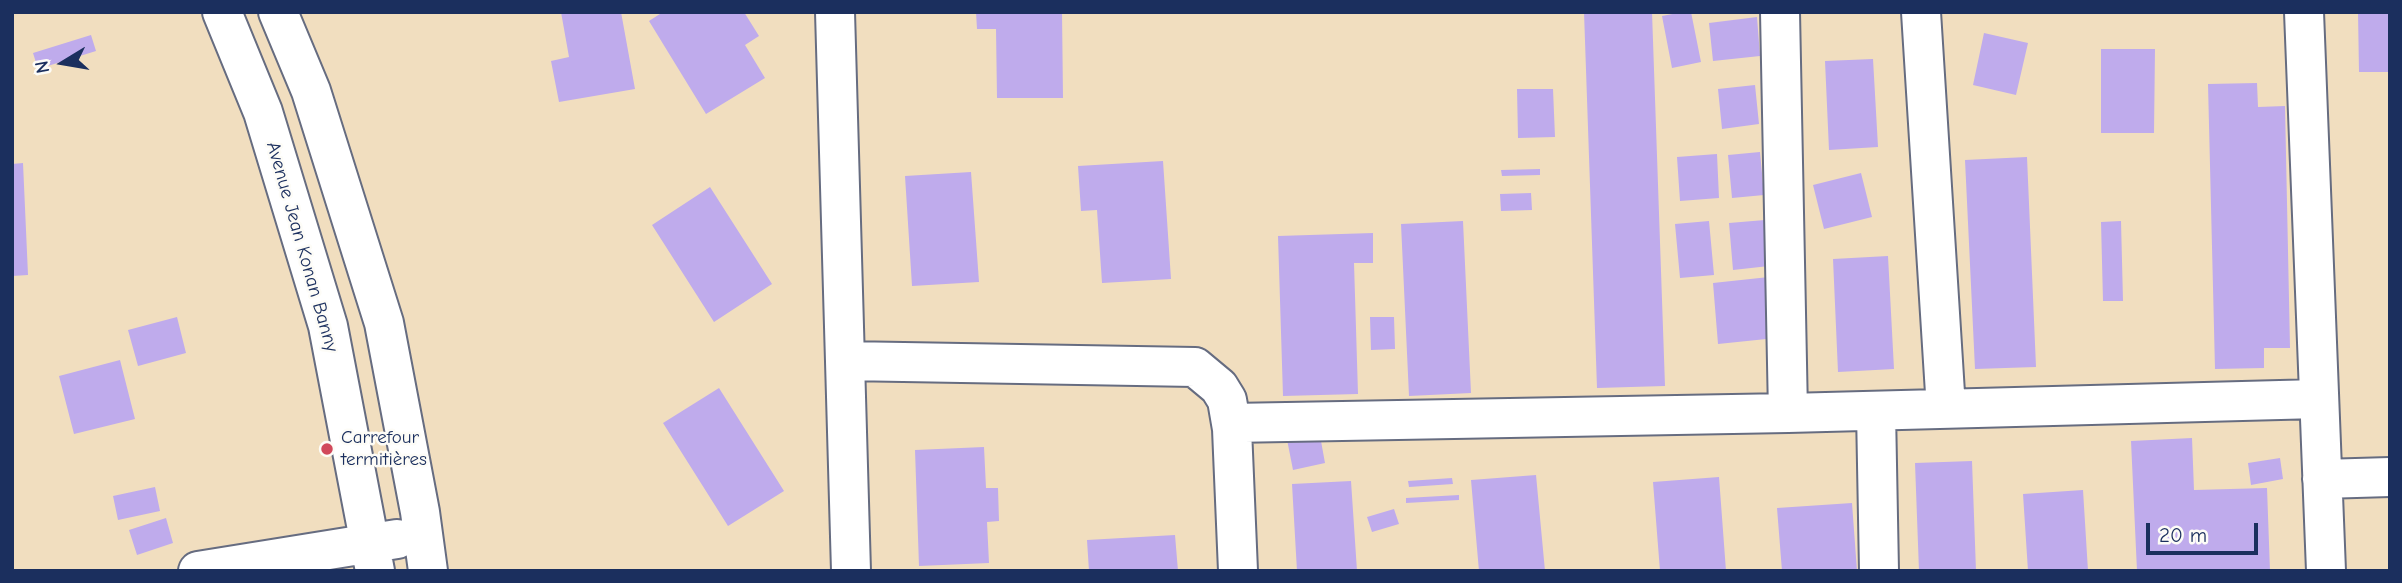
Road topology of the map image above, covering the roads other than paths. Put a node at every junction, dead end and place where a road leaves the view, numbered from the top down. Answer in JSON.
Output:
{"nodes":[{"id":1,"x":222,"y":12,"type":"edge"},
{"id":2,"x":278,"y":12,"type":"edge"},
{"id":3,"x":835,"y":12,"type":"edge"},
{"id":4,"x":1780,"y":12,"type":"edge"},
{"id":5,"x":1921,"y":12,"type":"edge"},
{"id":6,"x":2304,"y":12,"type":"edge"},
{"id":7,"x":845,"y":361,"type":"junction"},
{"id":8,"x":2318,"y":399,"type":"junction"},
{"id":9,"x":1946,"y":409,"type":"junction"},
{"id":10,"x":1876,"y":411,"type":"junction"},
{"id":11,"x":1788,"y":413,"type":"junction"},
{"id":12,"x":1231,"y":423,"type":"junction"},
{"id":13,"x":2390,"y":477,"type":"edge"},
{"id":14,"x":2322,"y":479,"type":"junction"},
{"id":15,"x":426,"y":553,"type":"edge"},
{"id":16,"x":373,"y":557,"type":"edge"},
{"id":17,"x":198,"y":571,"type":"edge"},
{"id":18,"x":851,"y":571,"type":"edge"},
{"id":19,"x":1238,"y":571,"type":"edge"},
{"id":20,"x":1879,"y":571,"type":"edge"},
{"id":21,"x":2326,"y":571,"type":"edge"}],
"edges":[{"from":1,"to":16,"type":"street","name":"Avenue Jean Konan Banny"},
{"from":2,"to":15,"type":"street"},
{"from":3,"to":7,"type":"street"},
{"from":4,"to":11,"type":"street"},
{"from":5,"to":9,"type":"street"},
{"from":6,"to":8,"type":"street"},
{"from":7,"to":12,"type":"street"},
{"from":7,"to":18,"type":"street"},
{"from":8,"to":9,"type":"street"},
{"from":8,"to":14,"type":"street"},
{"from":9,"to":10,"type":"street"},
{"from":10,"to":11,"type":"street"},
{"from":10,"to":20,"type":"street"},
{"from":11,"to":12,"type":"street"},
{"from":12,"to":19,"type":"street"},
{"from":13,"to":14,"type":"street"},
{"from":14,"to":21,"type":"street"},
{"from":15,"to":16,"type":"street"},
{"from":16,"to":17,"type":"street"}]}
